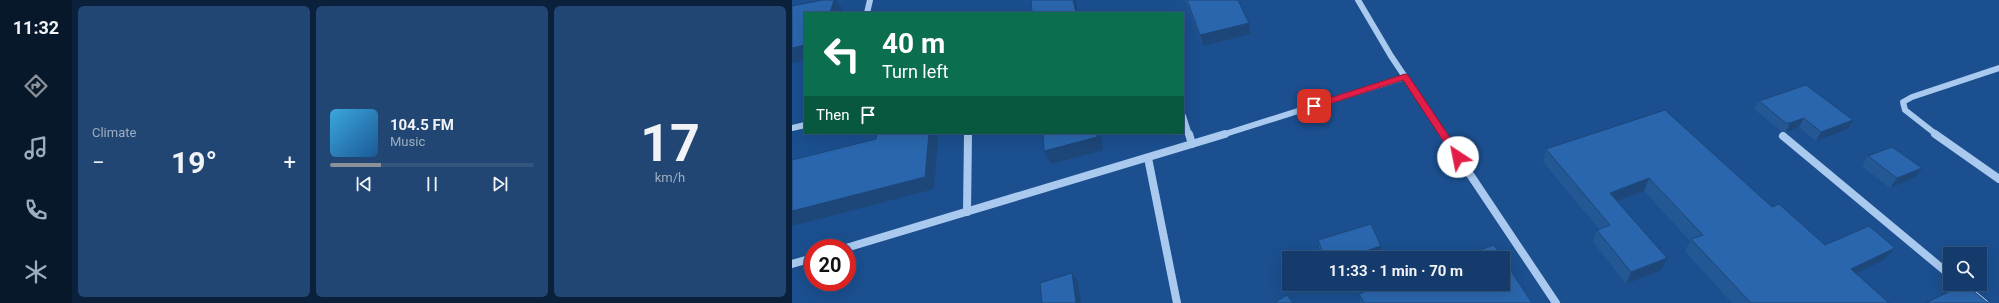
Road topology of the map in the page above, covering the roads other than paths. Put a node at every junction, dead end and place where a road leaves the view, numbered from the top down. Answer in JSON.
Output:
{"nodes":[{"id":1,"x":870,"y":0,"type":"edge"},
{"id":2,"x":1358,"y":0,"type":"edge"},
{"id":3,"x":867,"y":12,"type":"edge"},
{"id":4,"x":1999,"y":68,"type":"edge"},
{"id":5,"x":1405,"y":77,"type":"junction"},
{"id":6,"x":1184,"y":119,"type":"edge"},
{"id":7,"x":804,"y":124,"type":"edge"},
{"id":8,"x":792,"y":128,"type":"edge"},
{"id":9,"x":968,"y":134,"type":"edge"},
{"id":10,"x":1783,"y":136,"type":"dead end"},
{"id":11,"x":1192,"y":144,"type":"junction"},
{"id":12,"x":1148,"y":158,"type":"junction"},
{"id":13,"x":1999,"y":179,"type":"edge"},
{"id":14,"x":967,"y":212,"type":"junction"},
{"id":15,"x":856,"y":245,"type":"edge"},
{"id":16,"x":804,"y":261,"type":"edge"},
{"id":17,"x":792,"y":264,"type":"edge"},
{"id":18,"x":1943,"y":269,"type":"edge"},
{"id":19,"x":1969,"y":291,"type":"edge"},
{"id":20,"x":1177,"y":303,"type":"edge"},
{"id":21,"x":1556,"y":303,"type":"edge"},
{"id":22,"x":1984,"y":303,"type":"edge"}],
"edges":[{"from":1,"to":3,"type":"lane"},
{"from":2,"to":5,"type":"lane"},
{"from":4,"to":13,"type":"lane"},
{"from":5,"to":11,"type":"lane"},
{"from":5,"to":21,"type":"lane"},
{"from":6,"to":11,"type":"lane"},
{"from":7,"to":8,"type":"lane"},
{"from":9,"to":14,"type":"lane"},
{"from":10,"to":18,"type":"lane"},
{"from":11,"to":12,"type":"lane"},
{"from":12,"to":14,"type":"lane"},
{"from":12,"to":20,"type":"lane"},
{"from":14,"to":15,"type":"lane"},
{"from":16,"to":17,"type":"lane"},
{"from":19,"to":22,"type":"lane"}]}
